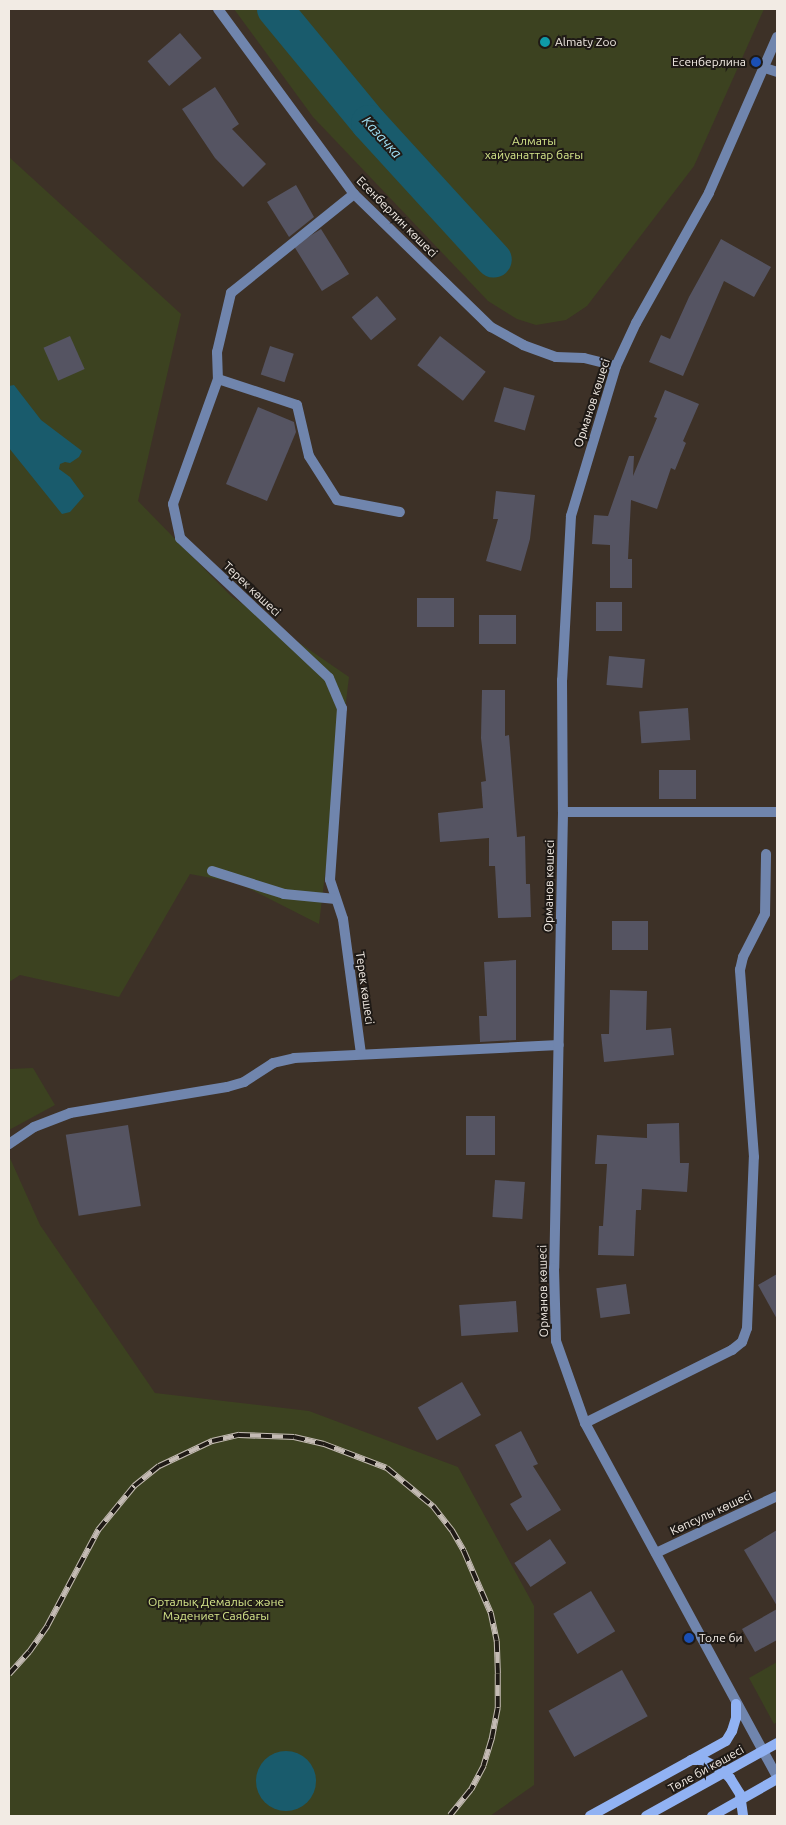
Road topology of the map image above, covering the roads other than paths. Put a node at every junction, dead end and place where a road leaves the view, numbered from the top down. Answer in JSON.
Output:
{"nodes":[{"id":1,"x":218,"y":9,"type":"edge"},
{"id":2,"x":777,"y":37,"type":"edge"},
{"id":3,"x":765,"y":68,"type":"junction"},
{"id":4,"x":777,"y":72,"type":"edge"},
{"id":5,"x":354,"y":194,"type":"junction"},
{"id":6,"x":616,"y":366,"type":"junction"},
{"id":7,"x":218,"y":379,"type":"junction"},
{"id":8,"x":400,"y":512,"type":"dead end"},
{"id":9,"x":563,"y":812,"type":"junction"},
{"id":10,"x":777,"y":812,"type":"edge"},
{"id":11,"x":766,"y":854,"type":"dead end"},
{"id":12,"x":212,"y":870,"type":"dead end"},
{"id":13,"x":336,"y":899,"type":"junction"},
{"id":14,"x":558,"y":1044,"type":"junction"},
{"id":15,"x":361,"y":1054,"type":"junction"},
{"id":16,"x":9,"y":1144,"type":"edge"},
{"id":17,"x":585,"y":1423,"type":"junction"},
{"id":18,"x":777,"y":1496,"type":"edge"},
{"id":19,"x":656,"y":1553,"type":"junction"},
{"id":20,"x":736,"y":1704,"type":"junction"},
{"id":21,"x":777,"y":1743,"type":"edge"},
{"id":22,"x":690,"y":1760,"type":"junction"},
{"id":23,"x":777,"y":1778,"type":"edge"},
{"id":24,"x":590,"y":1816,"type":"edge"},
{"id":25,"x":646,"y":1816,"type":"edge"},
{"id":26,"x":712,"y":1816,"type":"edge"},
{"id":27,"x":743,"y":1816,"type":"edge"}],
"edges":[{"from":1,"to":5,"type":"street","name":"Есенберлин көшесі"},
{"from":2,"to":3,"type":"street","name":"Орманов көшесі"},
{"from":3,"to":4,"type":"street"},
{"from":3,"to":6,"type":"street","name":"Орманов көшесі"},
{"from":5,"to":6,"type":"street","name":"Есенберлин көшесі"},
{"from":5,"to":7,"type":"street","name":"Терек көшесі"},
{"from":6,"to":9,"type":"street","name":"Орманов көшесі"},
{"from":7,"to":8,"type":"street"},
{"from":7,"to":13,"type":"street","name":"Терек көшесі"},
{"from":9,"to":10,"type":"street"},
{"from":9,"to":14,"type":"street","name":"Орманов көшесі"},
{"from":11,"to":17,"type":"street"},
{"from":12,"to":13,"type":"street"},
{"from":13,"to":15,"type":"street","name":"Терек көшесі"},
{"from":14,"to":15,"type":"street"},
{"from":14,"to":17,"type":"street","name":"Орманов көшесі"},
{"from":15,"to":16,"type":"street"},
{"from":17,"to":19,"type":"street","name":"Орманов көшесі"},
{"from":18,"to":19,"type":"street","name":"Көпсулы көшесі"},
{"from":19,"to":20,"type":"street","name":"Орманов көшесі"},
{"from":20,"to":22,"type":"main road"},
{"from":20,"to":23,"type":"street","name":"Орманов көшесі"},
{"from":21,"to":25,"type":"main road","name":"Төле би көшесі"},
{"from":22,"to":24,"type":"main road"},
{"from":22,"to":27,"type":"main road"},
{"from":23,"to":26,"type":"main road"}]}
